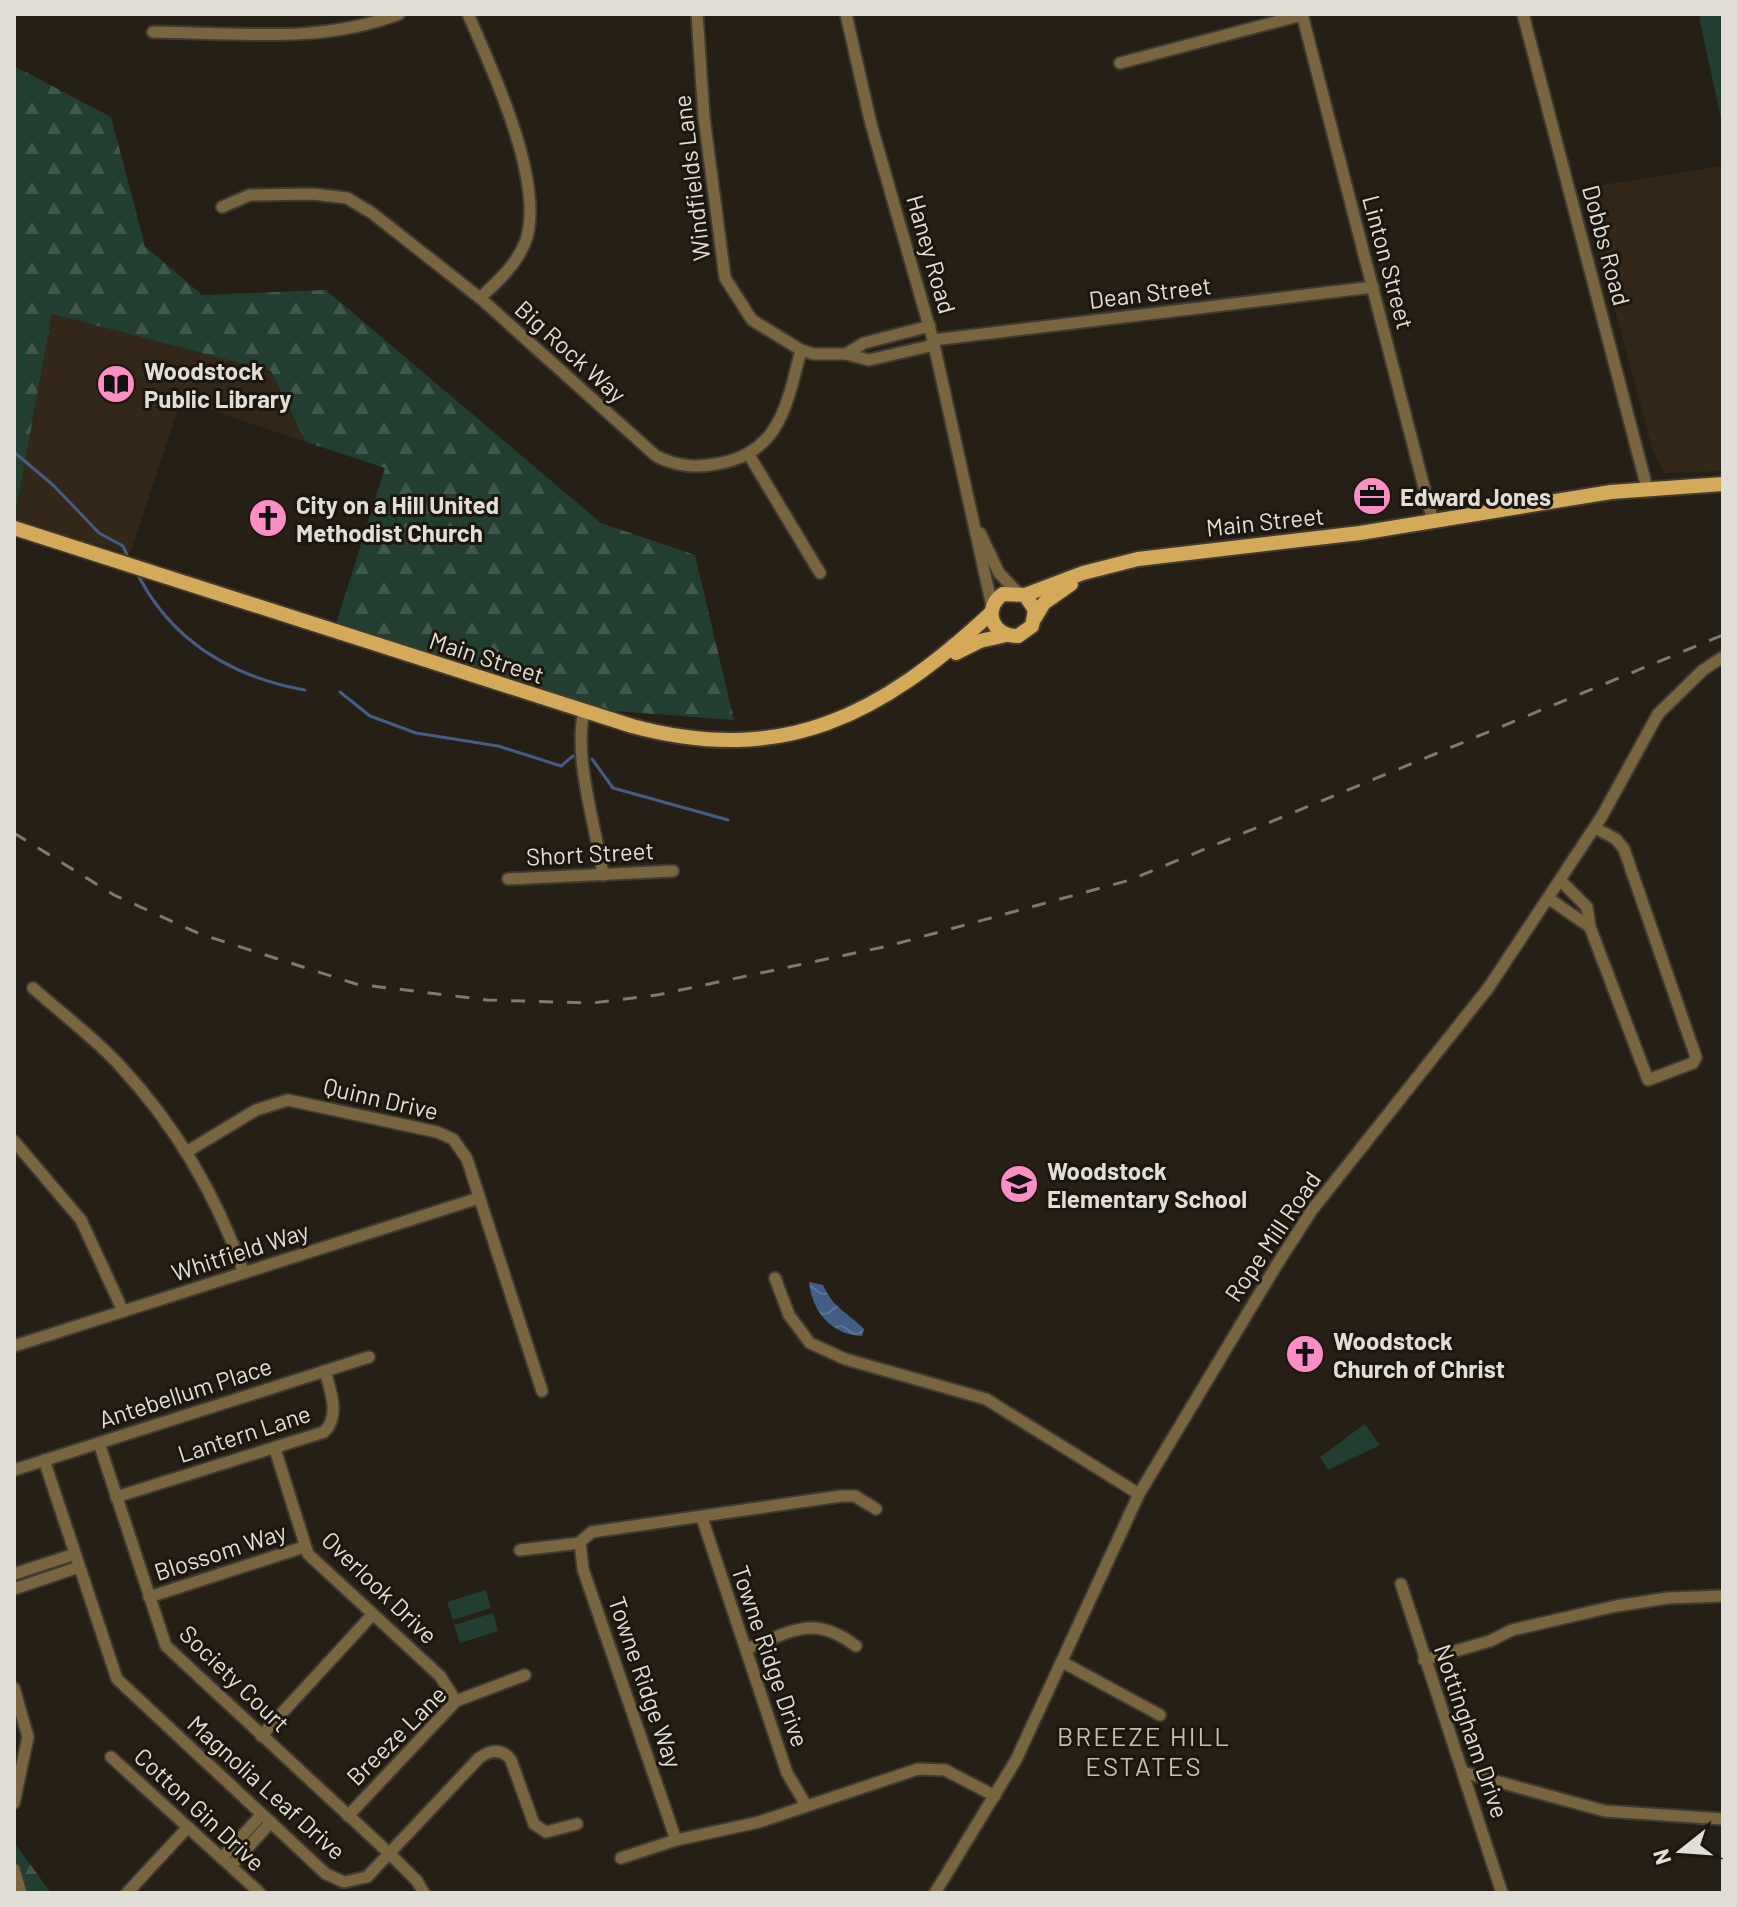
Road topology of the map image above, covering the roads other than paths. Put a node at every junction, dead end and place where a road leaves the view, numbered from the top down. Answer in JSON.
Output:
{"nodes":[{"id":1,"x":399,"y":14,"type":"edge"},
{"id":2,"x":468,"y":14,"type":"edge"},
{"id":3,"x":697,"y":14,"type":"edge"},
{"id":4,"x":846,"y":14,"type":"edge"},
{"id":5,"x":1302,"y":14,"type":"edge"},
{"id":6,"x":1523,"y":14,"type":"edge"},
{"id":7,"x":153,"y":32,"type":"dead end"},
{"id":8,"x":1120,"y":63,"type":"dead end"},
{"id":9,"x":222,"y":207,"type":"dead end"},
{"id":10,"x":1373,"y":287,"type":"junction"},
{"id":11,"x":480,"y":298,"type":"junction"},
{"id":12,"x":930,"y":326,"type":"junction"},
{"id":13,"x":934,"y":343,"type":"junction"},
{"id":14,"x":801,"y":350,"type":"junction"},
{"id":15,"x":846,"y":354,"type":"junction"},
{"id":16,"x":749,"y":455,"type":"junction"},
{"id":17,"x":1723,"y":484,"type":"edge"},
{"id":18,"x":1647,"y":488,"type":"junction"},
{"id":19,"x":971,"y":508,"type":"junction"},
{"id":20,"x":1433,"y":522,"type":"junction"},
{"id":21,"x":14,"y":528,"type":"edge"},
{"id":22,"x":1094,"y":572,"type":"junction"},
{"id":23,"x":820,"y":573,"type":"dead end"},
{"id":24,"x":1021,"y":593,"type":"junction"},
{"id":25,"x":991,"y":610,"type":"junction"},
{"id":26,"x":1034,"y":622,"type":"junction"},
{"id":27,"x":1006,"y":635,"type":"junction"},
{"id":28,"x":1723,"y":657,"type":"edge"},
{"id":29,"x":941,"y":660,"type":"junction"},
{"id":30,"x":584,"y":711,"type":"junction"},
{"id":31,"x":1595,"y":828,"type":"junction"},
{"id":32,"x":673,"y":871,"type":"dead end"},
{"id":33,"x":603,"y":875,"type":"junction"},
{"id":34,"x":508,"y":879,"type":"dead end"},
{"id":35,"x":1560,"y":880,"type":"junction"},
{"id":36,"x":1548,"y":898,"type":"junction"},
{"id":37,"x":1590,"y":927,"type":"junction"},
{"id":38,"x":33,"y":988,"type":"dead end"},
{"id":39,"x":14,"y":1141,"type":"edge"},
{"id":40,"x":188,"y":1151,"type":"junction"},
{"id":41,"x":479,"y":1198,"type":"junction"},
{"id":42,"x":244,"y":1273,"type":"junction"},
{"id":43,"x":775,"y":1278,"type":"dead end"},
{"id":44,"x":123,"y":1311,"type":"junction"},
{"id":45,"x":14,"y":1346,"type":"edge"},
{"id":46,"x":369,"y":1357,"type":"dead end"},
{"id":47,"x":325,"y":1371,"type":"junction"},
{"id":48,"x":542,"y":1391,"type":"dead end"},
{"id":49,"x":99,"y":1443,"type":"junction"},
{"id":50,"x":275,"y":1449,"type":"junction"},
{"id":51,"x":44,"y":1460,"type":"junction"},
{"id":52,"x":14,"y":1470,"type":"edge"},
{"id":53,"x":1139,"y":1494,"type":"junction"},
{"id":54,"x":116,"y":1497,"type":"junction"},
{"id":55,"x":876,"y":1509,"type":"dead end"},
{"id":56,"x":702,"y":1518,"type":"junction"},
{"id":57,"x":580,"y":1543,"type":"junction"},
{"id":58,"x":304,"y":1547,"type":"junction"},
{"id":59,"x":520,"y":1550,"type":"dead end"},
{"id":60,"x":75,"y":1554,"type":"junction"},
{"id":61,"x":79,"y":1567,"type":"junction"},
{"id":62,"x":14,"y":1574,"type":"edge"},
{"id":63,"x":1401,"y":1584,"type":"dead end"},
{"id":64,"x":14,"y":1589,"type":"edge"},
{"id":65,"x":1723,"y":1596,"type":"edge"},
{"id":66,"x":149,"y":1597,"type":"junction"},
{"id":67,"x":373,"y":1614,"type":"junction"},
{"id":68,"x":856,"y":1646,"type":"dead end"},
{"id":69,"x":746,"y":1649,"type":"junction"},
{"id":70,"x":1424,"y":1660,"type":"junction"},
{"id":71,"x":1064,"y":1663,"type":"junction"},
{"id":72,"x":525,"y":1675,"type":"dead end"},
{"id":73,"x":14,"y":1688,"type":"edge"},
{"id":74,"x":456,"y":1701,"type":"junction"},
{"id":75,"x":1160,"y":1715,"type":"dead end"},
{"id":76,"x":261,"y":1736,"type":"junction"},
{"id":77,"x":111,"y":1757,"type":"dead end"},
{"id":78,"x":1466,"y":1773,"type":"junction"},
{"id":79,"x":995,"y":1796,"type":"junction"},
{"id":80,"x":14,"y":1803,"type":"edge"},
{"id":81,"x":806,"y":1805,"type":"junction"},
{"id":82,"x":348,"y":1816,"type":"junction"},
{"id":83,"x":266,"y":1818,"type":"junction"},
{"id":84,"x":1723,"y":1819,"type":"edge"},
{"id":85,"x":577,"y":1824,"type":"dead end"},
{"id":86,"x":188,"y":1827,"type":"junction"},
{"id":87,"x":676,"y":1840,"type":"junction"},
{"id":88,"x":390,"y":1854,"type":"junction"},
{"id":89,"x":621,"y":1858,"type":"dead end"},
{"id":90,"x":226,"y":1862,"type":"junction"},
{"id":91,"x":14,"y":1869,"type":"edge"},
{"id":92,"x":21,"y":1893,"type":"edge"},
{"id":93,"x":127,"y":1893,"type":"edge"},
{"id":94,"x":260,"y":1893,"type":"edge"},
{"id":95,"x":424,"y":1893,"type":"edge"},
{"id":96,"x":935,"y":1893,"type":"edge"},
{"id":97,"x":1502,"y":1893,"type":"edge"}],
"edges":[{"from":1,"to":7,"type":"street"},
{"from":2,"to":11,"type":"street"},
{"from":3,"to":14,"type":"street","name":"Windfields Lane"},
{"from":4,"to":12,"type":"street","name":"Haney Road"},
{"from":5,"to":8,"type":"street"},
{"from":5,"to":10,"type":"street","name":"Linton Street"},
{"from":6,"to":18,"type":"street","name":"Dobbs Road"},
{"from":9,"to":11,"type":"street","name":"Big Rock Way"},
{"from":10,"to":13,"type":"street","name":"Dean Street"},
{"from":10,"to":20,"type":"street","name":"Linton Street"},
{"from":11,"to":16,"type":"street","name":"Big Rock Way"},
{"from":12,"to":13,"type":"street","name":"Haney Road"},
{"from":12,"to":15,"type":"street"},
{"from":13,"to":15,"type":"street"},
{"from":13,"to":19,"type":"street","name":"Haney Road"},
{"from":14,"to":15,"type":"street"},
{"from":14,"to":16,"type":"street"},
{"from":16,"to":23,"type":"street"},
{"from":17,"to":18,"type":"main road","name":"Main Street"},
{"from":18,"to":20,"type":"main road","name":"Main Street"},
{"from":19,"to":24,"type":"street","name":"Haney Road"},
{"from":19,"to":25,"type":"street","name":"Haney Road"},
{"from":20,"to":22,"type":"main road","name":"Main Street"},
{"from":21,"to":30,"type":"main road","name":"Main Street"},
{"from":22,"to":24,"type":"main road","name":"Main Street"},
{"from":22,"to":26,"type":"main road","name":"Main Street"},
{"from":24,"to":25,"type":"main road","name":"Main Street"},
{"from":24,"to":26,"type":"main road"},
{"from":25,"to":27,"type":"main road"},
{"from":25,"to":29,"type":"main road","name":"Main Street"},
{"from":26,"to":27,"type":"main road","name":"Main Street"},
{"from":27,"to":29,"type":"main road","name":"Main Street"},
{"from":28,"to":31,"type":"street","name":"Rope Mill Road"},
{"from":29,"to":30,"type":"main road","name":"Main Street"},
{"from":30,"to":33,"type":"street"},
{"from":31,"to":35,"type":"street","name":"Rope Mill Road"},
{"from":31,"to":37,"type":"street"},
{"from":32,"to":33,"type":"street","name":"Short Street"},
{"from":33,"to":34,"type":"street","name":"Short Street"},
{"from":35,"to":36,"type":"street","name":"Rope Mill Road"},
{"from":35,"to":37,"type":"street"},
{"from":36,"to":37,"type":"street"},
{"from":36,"to":53,"type":"street","name":"Rope Mill Road"},
{"from":38,"to":40,"type":"street"},
{"from":39,"to":44,"type":"street"},
{"from":40,"to":41,"type":"street","name":"Quinn Drive"},
{"from":40,"to":42,"type":"street"},
{"from":41,"to":42,"type":"street","name":"Whitfield Way"},
{"from":41,"to":48,"type":"street","name":"Quinn Drive"},
{"from":42,"to":44,"type":"street","name":"Whitfield Way"},
{"from":43,"to":53,"type":"street"},
{"from":44,"to":45,"type":"street","name":"Whitfield Way"},
{"from":46,"to":47,"type":"street","name":"Antebellum Place"},
{"from":47,"to":49,"type":"street","name":"Antebellum Place"},
{"from":47,"to":50,"type":"street","name":"Lantern Lane"},
{"from":49,"to":51,"type":"street","name":"Antebellum Place"},
{"from":49,"to":54,"type":"street","name":"Society Court"},
{"from":50,"to":54,"type":"street","name":"Lantern Lane"},
{"from":50,"to":58,"type":"street","name":"Overlook Drive"},
{"from":51,"to":52,"type":"street","name":"Antebellum Place"},
{"from":51,"to":60,"type":"street","name":"Magnolia Leaf Drive"},
{"from":53,"to":71,"type":"street","name":"Rope Mill Road"},
{"from":54,"to":66,"type":"street","name":"Society Court"},
{"from":55,"to":56,"type":"street"},
{"from":56,"to":57,"type":"street"},
{"from":56,"to":69,"type":"street","name":"Towne Ridge Drive"},
{"from":57,"to":59,"type":"street"},
{"from":57,"to":87,"type":"street","name":"Towne Ridge Way"},
{"from":58,"to":66,"type":"street","name":"Blossom Way"},
{"from":58,"to":67,"type":"street","name":"Overlook Drive"},
{"from":60,"to":61,"type":"street","name":"Magnolia Leaf Drive"},
{"from":60,"to":62,"type":"street"},
{"from":61,"to":64,"type":"street"},
{"from":61,"to":83,"type":"street","name":"Magnolia Leaf Drive"},
{"from":63,"to":70,"type":"street","name":"Nottingham Drive"},
{"from":65,"to":70,"type":"street"},
{"from":66,"to":76,"type":"street","name":"Society Court"},
{"from":67,"to":74,"type":"street","name":"Overlook Drive"},
{"from":67,"to":76,"type":"street"},
{"from":68,"to":69,"type":"street"},
{"from":69,"to":81,"type":"street","name":"Towne Ridge Drive"},
{"from":70,"to":78,"type":"street","name":"Nottingham Drive"},
{"from":71,"to":75,"type":"street"},
{"from":71,"to":79,"type":"street","name":"Rope Mill Road"},
{"from":72,"to":74,"type":"street","name":"Breeze Lane"},
{"from":73,"to":80,"type":"street"},
{"from":74,"to":82,"type":"street","name":"Breeze Lane"},
{"from":76,"to":82,"type":"street","name":"Society Court"},
{"from":77,"to":86,"type":"street","name":"Cotton Gin Drive"},
{"from":78,"to":84,"type":"street"},
{"from":78,"to":97,"type":"street","name":"Nottingham Drive"},
{"from":79,"to":81,"type":"street"},
{"from":79,"to":96,"type":"street","name":"Rope Mill Road"},
{"from":81,"to":87,"type":"street"},
{"from":82,"to":88,"type":"street","name":"Society Court"},
{"from":83,"to":88,"type":"street","name":"Magnolia Leaf Drive"},
{"from":83,"to":90,"type":"street"},
{"from":85,"to":88,"type":"street","name":"Magnolia Leaf Drive"},
{"from":86,"to":90,"type":"street","name":"Cotton Gin Drive"},
{"from":86,"to":93,"type":"street"},
{"from":87,"to":89,"type":"street"},
{"from":88,"to":95,"type":"street","name":"Society Court"},
{"from":90,"to":94,"type":"street","name":"Cotton Gin Drive"},
{"from":91,"to":92,"type":"street"}]}
